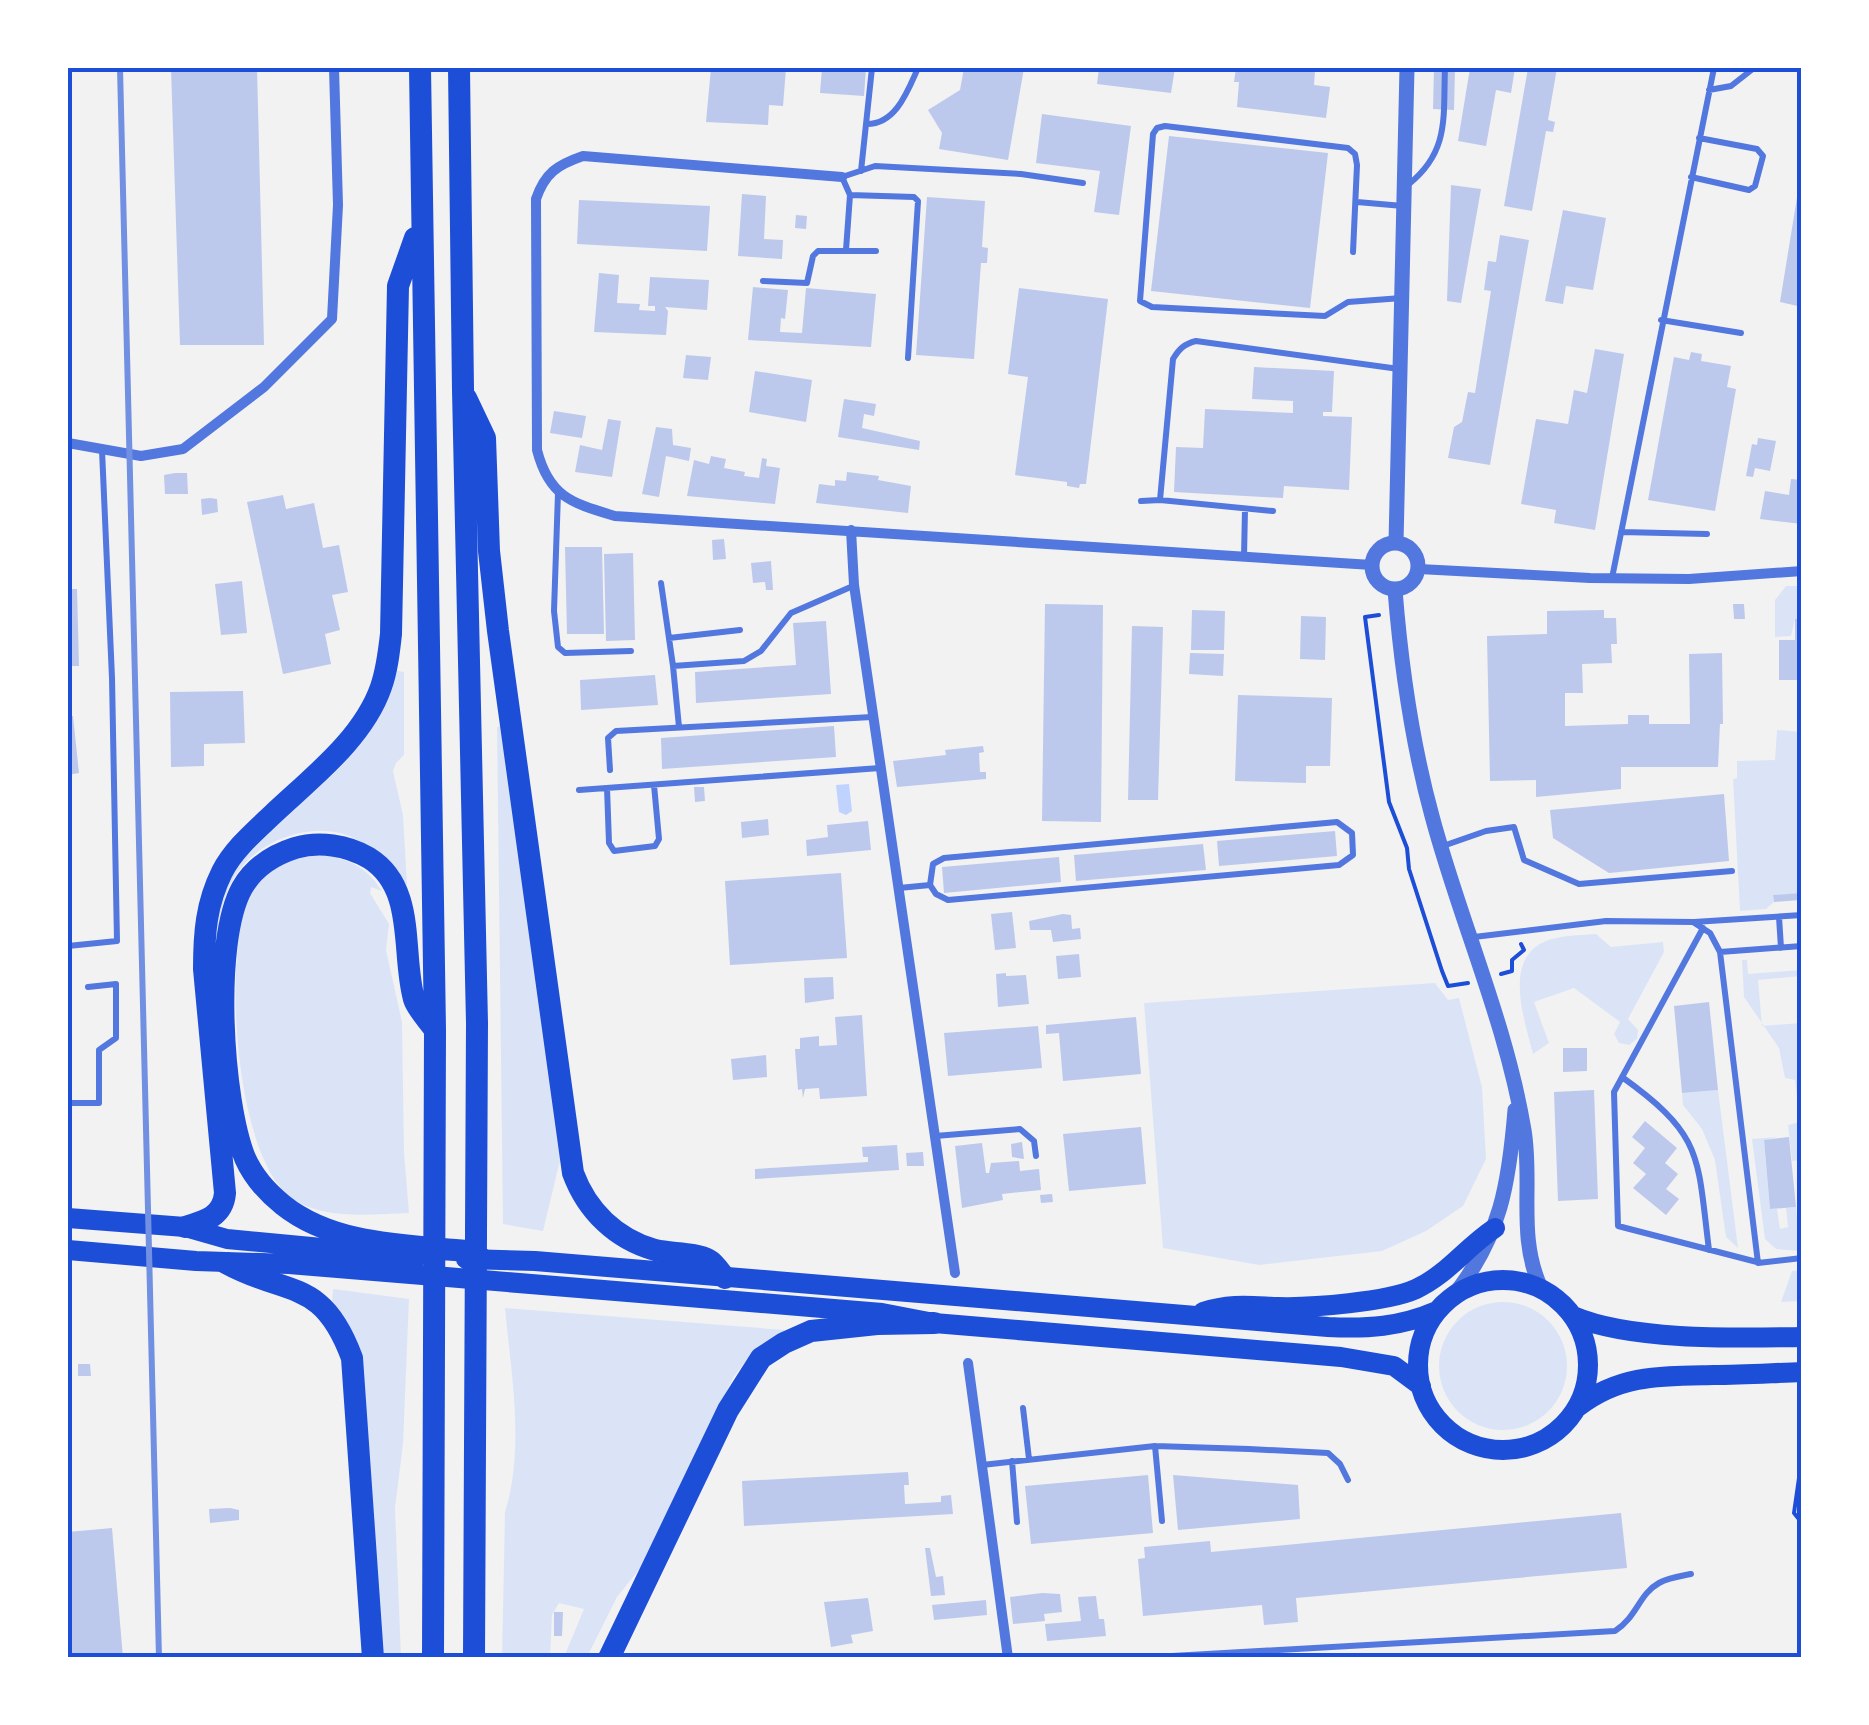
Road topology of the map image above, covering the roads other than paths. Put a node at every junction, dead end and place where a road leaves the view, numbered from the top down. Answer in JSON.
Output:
{"nodes":[{"id":1,"x":334,"y":68,"type":"edge"},
{"id":2,"x":420,"y":68,"type":"edge"},
{"id":3,"x":460,"y":68,"type":"edge"},
{"id":4,"x":872,"y":68,"type":"edge"},
{"id":5,"x":918,"y":68,"type":"edge"},
{"id":6,"x":1406,"y":68,"type":"edge"},
{"id":7,"x":1445,"y":68,"type":"edge"},
{"id":8,"x":1714,"y":68,"type":"edge"},
{"id":9,"x":1754,"y":68,"type":"edge"},
{"id":10,"x":1709,"y":90,"type":"junction"},
{"id":11,"x":866,"y":124,"type":"junction"},
{"id":12,"x":1699,"y":138,"type":"junction"},
{"id":13,"x":861,"y":171,"type":"junction"},
{"id":14,"x":1691,"y":176,"type":"junction"},
{"id":15,"x":842,"y":178,"type":"junction"},
{"id":16,"x":1083,"y":184,"type":"dead end"},
{"id":17,"x":1404,"y":188,"type":"junction"},
{"id":18,"x":850,"y":194,"type":"junction"},
{"id":19,"x":1357,"y":202,"type":"junction"},
{"id":20,"x":1404,"y":206,"type":"junction"},
{"id":21,"x":420,"y":224,"type":"junction"},
{"id":22,"x":846,"y":250,"type":"junction"},
{"id":23,"x":876,"y":251,"type":"dead end"},
{"id":24,"x":1353,"y":252,"type":"dead end"},
{"id":25,"x":763,"y":281,"type":"dead end"},
{"id":26,"x":1402,"y":298,"type":"junction"},
{"id":27,"x":1662,"y":320,"type":"junction"},
{"id":28,"x":1741,"y":333,"type":"dead end"},
{"id":29,"x":908,"y":358,"type":"dead end"},
{"id":30,"x":1400,"y":369,"type":"junction"},
{"id":31,"x":463,"y":390,"type":"junction"},
{"id":32,"x":68,"y":443,"type":"edge"},
{"id":33,"x":102,"y":449,"type":"junction"},
{"id":34,"x":558,"y":492,"type":"junction"},
{"id":35,"x":1160,"y":500,"type":"junction"},
{"id":36,"x":1141,"y":502,"type":"dead end"},
{"id":37,"x":1245,"y":509,"type":"junction"},
{"id":38,"x":1273,"y":510,"type":"dead end"},
{"id":39,"x":852,"y":530,"type":"junction"},
{"id":40,"x":1621,"y":532,"type":"junction"},
{"id":41,"x":1707,"y":534,"type":"dead end"},
{"id":42,"x":1396,"y":543,"type":"junction"},
{"id":43,"x":1244,"y":558,"type":"junction"},
{"id":44,"x":1372,"y":565,"type":"junction"},
{"id":45,"x":1418,"y":569,"type":"junction"},
{"id":46,"x":1802,"y":571,"type":"edge"},
{"id":47,"x":1612,"y":578,"type":"junction"},
{"id":48,"x":661,"y":584,"type":"dead end"},
{"id":49,"x":854,"y":585,"type":"junction"},
{"id":50,"x":1395,"y":590,"type":"junction"},
{"id":51,"x":740,"y":630,"type":"dead end"},
{"id":52,"x":669,"y":638,"type":"junction"},
{"id":53,"x":631,"y":651,"type":"dead end"},
{"id":54,"x":673,"y":666,"type":"junction"},
{"id":55,"x":874,"y":718,"type":"junction"},
{"id":56,"x":679,"y":727,"type":"junction"},
{"id":57,"x":881,"y":768,"type":"junction"},
{"id":58,"x":610,"y":770,"type":"dead end"},
{"id":59,"x":654,"y":785,"type":"junction"},
{"id":60,"x":607,"y":788,"type":"junction"},
{"id":61,"x":579,"y":790,"type":"dead end"},
{"id":62,"x":1442,"y":846,"type":"junction"},
{"id":63,"x":1732,"y":872,"type":"dead end"},
{"id":64,"x":930,"y":884,"type":"junction"},
{"id":65,"x":899,"y":888,"type":"junction"},
{"id":66,"x":1802,"y":915,"type":"edge"},
{"id":67,"x":1779,"y":916,"type":"junction"},
{"id":68,"x":1693,"y":922,"type":"junction"},
{"id":69,"x":1702,"y":928,"type":"junction"},
{"id":70,"x":1471,"y":937,"type":"junction"},
{"id":71,"x":68,"y":946,"type":"edge"},
{"id":72,"x":1802,"y":946,"type":"edge"},
{"id":73,"x":1782,"y":948,"type":"junction"},
{"id":74,"x":1720,"y":952,"type":"junction"},
{"id":75,"x":88,"y":987,"type":"dead end"},
{"id":76,"x":435,"y":1030,"type":"junction"},
{"id":77,"x":1622,"y":1077,"type":"junction"},
{"id":78,"x":1516,"y":1096,"type":"junction"},
{"id":79,"x":68,"y":1103,"type":"edge"},
{"id":80,"x":935,"y":1136,"type":"junction"},
{"id":81,"x":1036,"y":1156,"type":"dead end"},
{"id":82,"x":68,"y":1218,"type":"edge"},
{"id":83,"x":186,"y":1226,"type":"junction"},
{"id":84,"x":1495,"y":1228,"type":"junction"},
{"id":85,"x":68,"y":1250,"type":"edge"},
{"id":86,"x":1708,"y":1250,"type":"junction"},
{"id":87,"x":366,"y":1255,"type":"junction"},
{"id":88,"x":480,"y":1257,"type":"joint"},
{"id":89,"x":1802,"y":1258,"type":"edge"},
{"id":90,"x":226,"y":1263,"type":"junction"},
{"id":91,"x":1758,"y":1263,"type":"junction"},
{"id":92,"x":955,"y":1273,"type":"dead end"},
{"id":93,"x":725,"y":1278,"type":"junction"},
{"id":94,"x":1541,"y":1288,"type":"junction"},
{"id":95,"x":1454,"y":1295,"type":"junction"},
{"id":96,"x":1436,"y":1312,"type":"junction"},
{"id":97,"x":1191,"y":1316,"type":"junction"},
{"id":98,"x":1574,"y":1316,"type":"junction"},
{"id":99,"x":934,"y":1323,"type":"junction"},
{"id":100,"x":1802,"y":1337,"type":"edge"},
{"id":101,"x":968,"y":1363,"type":"dead end"},
{"id":102,"x":1802,"y":1372,"type":"edge"},
{"id":103,"x":1420,"y":1386,"type":"junction"},
{"id":104,"x":1023,"y":1408,"type":"dead end"},
{"id":105,"x":1576,"y":1408,"type":"junction"},
{"id":106,"x":1155,"y":1446,"type":"junction"},
{"id":107,"x":1029,"y":1459,"type":"junction"},
{"id":108,"x":1012,"y":1461,"type":"junction"},
{"id":109,"x":982,"y":1465,"type":"junction"},
{"id":110,"x":1348,"y":1480,"type":"dead end"},
{"id":111,"x":1162,"y":1521,"type":"dead end"},
{"id":112,"x":1017,"y":1522,"type":"dead end"},
{"id":113,"x":1691,"y":1574,"type":"dead end"},
{"id":114,"x":1274,"y":1648,"type":"junction"},
{"id":115,"x":372,"y":1658,"type":"edge"},
{"id":116,"x":434,"y":1658,"type":"edge"},
{"id":117,"x":474,"y":1658,"type":"edge"},
{"id":118,"x":609,"y":1658,"type":"edge"},
{"id":119,"x":1008,"y":1658,"type":"edge"},
{"id":120,"x":1136,"y":1658,"type":"edge"},
{"id":121,"x":1274,"y":1658,"type":"edge"}],
"edges":[{"from":1,"to":33,"type":"street"},
{"from":2,"to":21,"type":"highway"},
{"from":3,"to":31,"type":"highway"},
{"from":4,"to":11,"type":"lane"},
{"from":5,"to":11,"type":"lane"},
{"from":6,"to":17,"type":"street"},
{"from":7,"to":17,"type":"lane"},
{"from":8,"to":10,"type":"lane"},
{"from":9,"to":10,"type":"lane"},
{"from":10,"to":12,"type":"lane"},
{"from":11,"to":13,"type":"lane"},
{"from":12,"to":14,"type":"lane"},
{"from":12,"to":14,"type":"lane"},
{"from":13,"to":15,"type":"lane"},
{"from":13,"to":16,"type":"lane"},
{"from":14,"to":27,"type":"lane"},
{"from":15,"to":18,"type":"lane"},
{"from":15,"to":34,"type":"street"},
{"from":17,"to":20,"type":"street"},
{"from":18,"to":22,"type":"lane"},
{"from":18,"to":29,"type":"lane"},
{"from":19,"to":20,"type":"lane"},
{"from":19,"to":24,"type":"lane"},
{"from":19,"to":26,"type":"lane"},
{"from":20,"to":26,"type":"street"},
{"from":21,"to":76,"type":"highway"},
{"from":21,"to":83,"type":"highway"},
{"from":22,"to":23,"type":"lane"},
{"from":22,"to":25,"type":"lane"},
{"from":26,"to":30,"type":"street"},
{"from":27,"to":28,"type":"lane"},
{"from":27,"to":40,"type":"lane"},
{"from":30,"to":35,"type":"lane"},
{"from":30,"to":42,"type":"street"},
{"from":31,"to":93,"type":"highway"},
{"from":31,"to":117,"type":"highway"},
{"from":32,"to":33,"type":"street"},
{"from":33,"to":71,"type":"lane"},
{"from":34,"to":39,"type":"street"},
{"from":34,"to":53,"type":"lane"},
{"from":35,"to":36,"type":"lane"},
{"from":35,"to":37,"type":"lane"},
{"from":37,"to":38,"type":"lane"},
{"from":37,"to":43,"type":"lane"},
{"from":39,"to":43,"type":"street"},
{"from":39,"to":49,"type":"street"},
{"from":40,"to":41,"type":"lane"},
{"from":40,"to":47,"type":"lane"},
{"from":42,"to":44,"type":"street"},
{"from":42,"to":45,"type":"street"},
{"from":43,"to":44,"type":"street"},
{"from":44,"to":50,"type":"street"},
{"from":45,"to":47,"type":"street"},
{"from":45,"to":50,"type":"street"},
{"from":46,"to":47,"type":"street"},
{"from":48,"to":52,"type":"lane"},
{"from":49,"to":54,"type":"lane"},
{"from":49,"to":55,"type":"street"},
{"from":50,"to":62,"type":"street"},
{"from":51,"to":52,"type":"lane"},
{"from":52,"to":54,"type":"lane"},
{"from":54,"to":56,"type":"lane"},
{"from":55,"to":56,"type":"lane"},
{"from":55,"to":57,"type":"street"},
{"from":56,"to":58,"type":"lane"},
{"from":57,"to":59,"type":"lane"},
{"from":57,"to":65,"type":"street"},
{"from":59,"to":60,"type":"lane"},
{"from":59,"to":60,"type":"lane"},
{"from":60,"to":61,"type":"lane"},
{"from":62,"to":63,"type":"lane"},
{"from":62,"to":70,"type":"street"},
{"from":64,"to":64,"type":"lane"},
{"from":64,"to":65,"type":"lane"},
{"from":65,"to":80,"type":"street"},
{"from":66,"to":67,"type":"lane"},
{"from":67,"to":68,"type":"lane"},
{"from":67,"to":73,"type":"lane"},
{"from":68,"to":69,"type":"lane"},
{"from":68,"to":70,"type":"lane"},
{"from":69,"to":74,"type":"lane"},
{"from":69,"to":77,"type":"lane"},
{"from":70,"to":78,"type":"street"},
{"from":72,"to":73,"type":"lane"},
{"from":73,"to":74,"type":"lane"},
{"from":74,"to":91,"type":"lane"},
{"from":75,"to":79,"type":"lane"},
{"from":76,"to":87,"type":"highway"},
{"from":76,"to":116,"type":"highway"},
{"from":77,"to":86,"type":"lane"},
{"from":77,"to":86,"type":"lane"},
{"from":78,"to":84,"type":"street"},
{"from":78,"to":94,"type":"street"},
{"from":80,"to":81,"type":"lane"},
{"from":80,"to":92,"type":"street"},
{"from":82,"to":83,"type":"main road"},
{"from":83,"to":87,"type":"main road"},
{"from":84,"to":95,"type":"street"},
{"from":84,"to":97,"type":"main road"},
{"from":85,"to":90,"type":"main road"},
{"from":86,"to":91,"type":"lane"},
{"from":87,"to":88,"type":"highway"},
{"from":87,"to":90,"type":"main road"},
{"from":87,"to":99,"type":"main road"},
{"from":88,"to":93,"type":"main road"},
{"from":89,"to":91,"type":"lane"},
{"from":90,"to":115,"type":"highway"},
{"from":93,"to":97,"type":"main road"},
{"from":94,"to":95,"type":"main road"},
{"from":94,"to":98,"type":"main road"},
{"from":95,"to":96,"type":"main road"},
{"from":96,"to":97,"type":"main road"},
{"from":96,"to":103,"type":"main road"},
{"from":98,"to":100,"type":"main road"},
{"from":98,"to":105,"type":"main road"},
{"from":99,"to":103,"type":"main road"},
{"from":99,"to":118,"type":"highway"},
{"from":101,"to":109,"type":"street"},
{"from":102,"to":105,"type":"main road"},
{"from":103,"to":105,"type":"main road"},
{"from":104,"to":107,"type":"lane"},
{"from":106,"to":107,"type":"lane"},
{"from":106,"to":110,"type":"lane"},
{"from":106,"to":111,"type":"lane"},
{"from":107,"to":108,"type":"lane"},
{"from":108,"to":109,"type":"lane"},
{"from":108,"to":112,"type":"lane"},
{"from":109,"to":119,"type":"street"},
{"from":113,"to":114,"type":"lane"},
{"from":114,"to":120,"type":"lane"},
{"from":114,"to":121,"type":"lane"}]}
